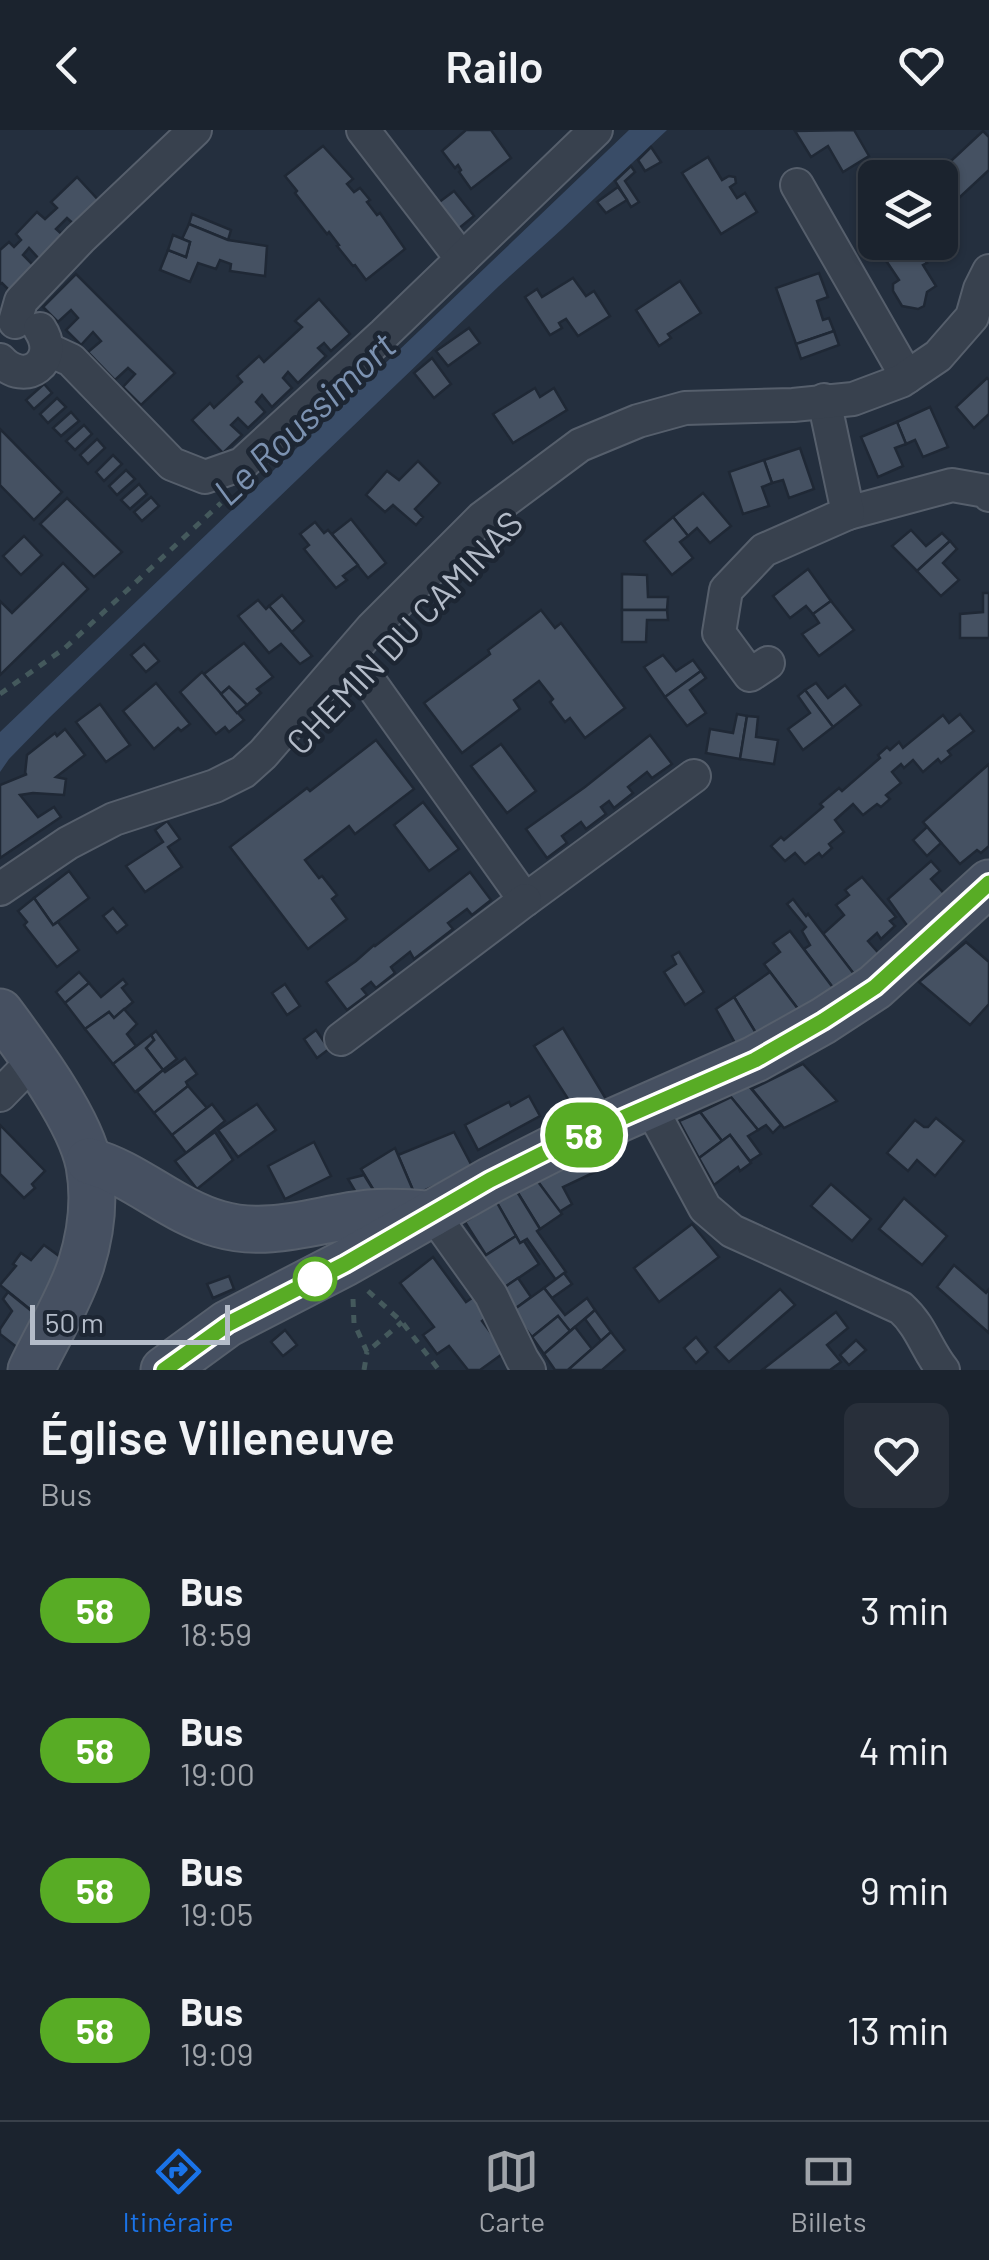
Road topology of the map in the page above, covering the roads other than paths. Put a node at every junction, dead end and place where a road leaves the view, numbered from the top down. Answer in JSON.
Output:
{"nodes":[{"id":1,"x":194,"y":130,"type":"edge"},
{"id":2,"x":363,"y":130,"type":"edge"},
{"id":3,"x":596,"y":130,"type":"edge"},
{"id":4,"x":796,"y":185,"type":"dead end"},
{"id":5,"x":462,"y":259,"type":"junction"},
{"id":6,"x":989,"y":271,"type":"edge"},
{"id":7,"x":980,"y":326,"type":"edge"},
{"id":8,"x":8,"y":328,"type":"edge"},
{"id":9,"x":47,"y":350,"type":"junction"},
{"id":10,"x":0,"y":360,"type":"edge"},
{"id":11,"x":907,"y":377,"type":"junction"},
{"id":12,"x":824,"y":400,"type":"junction"},
{"id":13,"x":989,"y":495,"type":"edge"},
{"id":14,"x":848,"y":514,"type":"junction"},
{"id":15,"x":350,"y":654,"type":"junction"},
{"id":16,"x":768,"y":663,"type":"dead end"},
{"id":17,"x":694,"y":776,"type":"dead end"},
{"id":18,"x":989,"y":882,"type":"edge"},
{"id":19,"x":0,"y":889,"type":"edge"},
{"id":20,"x":525,"y":900,"type":"junction"},
{"id":21,"x":0,"y":1012,"type":"edge"},
{"id":22,"x":341,"y":1039,"type":"dead end"},
{"id":23,"x":35,"y":1059,"type":"junction"},
{"id":24,"x":0,"y":1095,"type":"edge"},
{"id":25,"x":650,"y":1106,"type":"junction"},
{"id":26,"x":88,"y":1161,"type":"junction"},
{"id":27,"x":433,"y":1214,"type":"junction"},
{"id":28,"x":518,"y":1366,"type":"edge"},
{"id":29,"x":31,"y":1370,"type":"edge"},
{"id":30,"x":164,"y":1370,"type":"edge"},
{"id":31,"x":943,"y":1370,"type":"edge"}],
"edges":[{"from":1,"to":8,"type":"street"},
{"from":2,"to":5,"type":"street"},
{"from":3,"to":5,"type":"street"},
{"from":4,"to":11,"type":"street"},
{"from":5,"to":9,"type":"street"},
{"from":6,"to":7,"type":"street"},
{"from":7,"to":11,"type":"street","name":"CHEMIN DU CAMINAS"},
{"from":8,"to":9,"type":"street"},
{"from":9,"to":10,"type":"street"},
{"from":11,"to":12,"type":"street","name":"CHEMIN DU CAMINAS"},
{"from":12,"to":14,"type":"street"},
{"from":12,"to":15,"type":"street","name":"CHEMIN DU CAMINAS"},
{"from":13,"to":14,"type":"street"},
{"from":14,"to":16,"type":"street"},
{"from":15,"to":19,"type":"street","name":"CHEMIN DU CAMINAS"},
{"from":15,"to":20,"type":"street"},
{"from":17,"to":20,"type":"street"},
{"from":18,"to":25,"type":"main road"},
{"from":20,"to":22,"type":"street"},
{"from":21,"to":23,"type":"main road"},
{"from":23,"to":24,"type":"street"},
{"from":23,"to":26,"type":"main road"},
{"from":25,"to":27,"type":"main road"},
{"from":25,"to":31,"type":"street"},
{"from":26,"to":27,"type":"main road"},
{"from":26,"to":29,"type":"main road"},
{"from":27,"to":28,"type":"street"},
{"from":27,"to":30,"type":"main road"}]}
